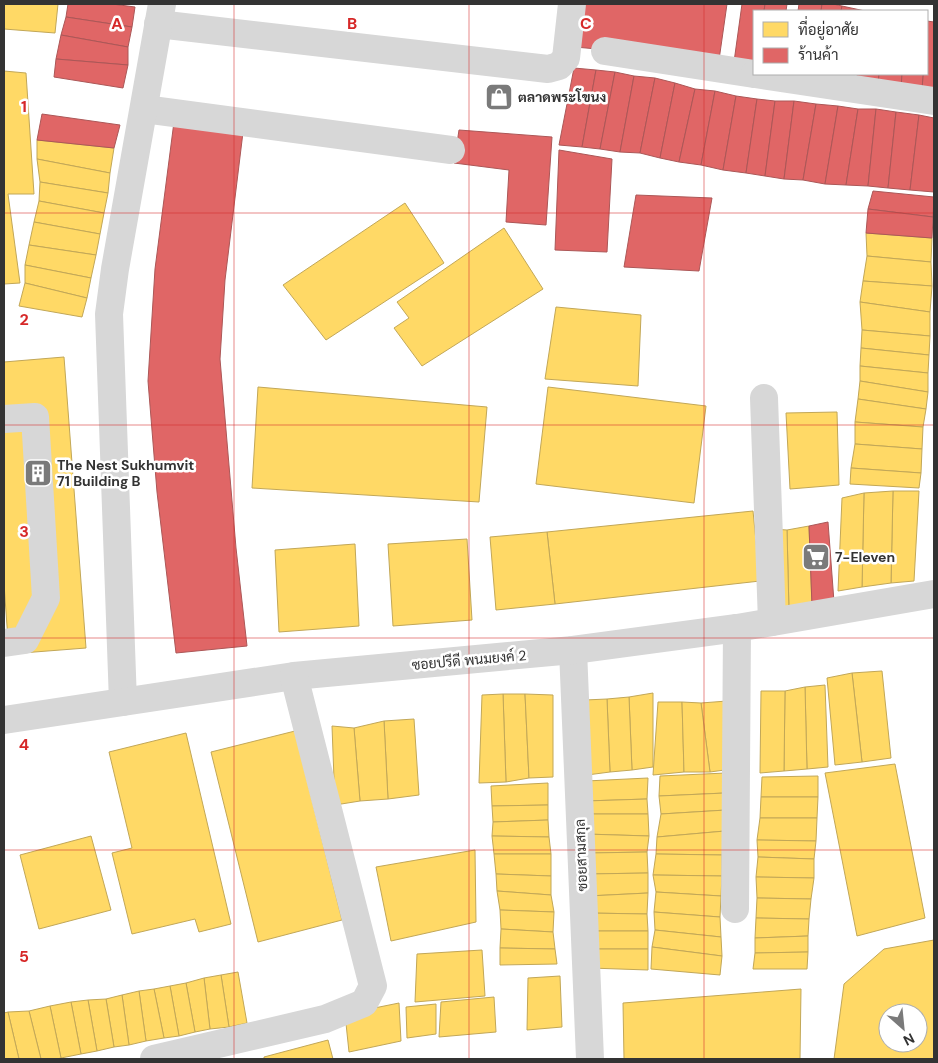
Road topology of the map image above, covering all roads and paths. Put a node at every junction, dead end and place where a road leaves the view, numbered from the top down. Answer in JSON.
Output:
{"nodes":[{"id":1,"x":572,"y":4,"type":"edge"},
{"id":2,"x":160,"y":14,"type":"edge"},
{"id":3,"x":605,"y":51,"type":"dead end"},
{"id":4,"x":753,"y":74,"type":"edge"},
{"id":5,"x":762,"y":75,"type":"edge"},
{"id":6,"x":934,"y":101,"type":"edge"},
{"id":7,"x":144,"y":110,"type":"junction"},
{"id":8,"x":452,"y":150,"type":"dead end"},
{"id":9,"x":764,"y":398,"type":"dead end"},
{"id":10,"x":4,"y":419,"type":"edge"},
{"id":11,"x":934,"y":591,"type":"edge"},
{"id":12,"x":772,"y":622,"type":"junction"},
{"id":13,"x":737,"y":628,"type":"junction"},
{"id":14,"x":4,"y":643,"type":"edge"},
{"id":15,"x":573,"y":650,"type":"junction"},
{"id":16,"x":294,"y":676,"type":"junction"},
{"id":17,"x":124,"y":702,"type":"junction"},
{"id":18,"x":4,"y":720,"type":"edge"},
{"id":19,"x":735,"y":908,"type":"dead end"},
{"id":20,"x":239,"y":1050,"type":"edge"},
{"id":21,"x":154,"y":1059,"type":"edge"},
{"id":22,"x":590,"y":1059,"type":"edge"}],
"edges":[{"from":1,"to":2,"type":"street"},
{"from":2,"to":7,"type":"street"},
{"from":3,"to":4,"type":"street"},
{"from":5,"to":6,"type":"street"},
{"from":7,"to":8,"type":"street"},
{"from":7,"to":17,"type":"street"},
{"from":9,"to":12,"type":"street"},
{"from":10,"to":14,"type":"street"},
{"from":11,"to":12,"type":"street","name":"ซอยปรีดี พนมยงค์ 2"},
{"from":12,"to":13,"type":"street","name":"ซอยปรีดี พนมยงค์ 2"},
{"from":13,"to":15,"type":"street","name":"ซอยปรีดี พนมยงค์ 2"},
{"from":13,"to":19,"type":"street"},
{"from":15,"to":16,"type":"street","name":"ซอยปรีดี พนมยงค์ 2"},
{"from":15,"to":22,"type":"street","name":"ซอยสามสกุล"},
{"from":16,"to":17,"type":"street","name":"ซอยปรีดี พนมยงค์ 2"},
{"from":16,"to":20,"type":"street"},
{"from":17,"to":18,"type":"street","name":"ซอยปรีดี พนมยงค์ 2"},
{"from":20,"to":21,"type":"street"}]}
